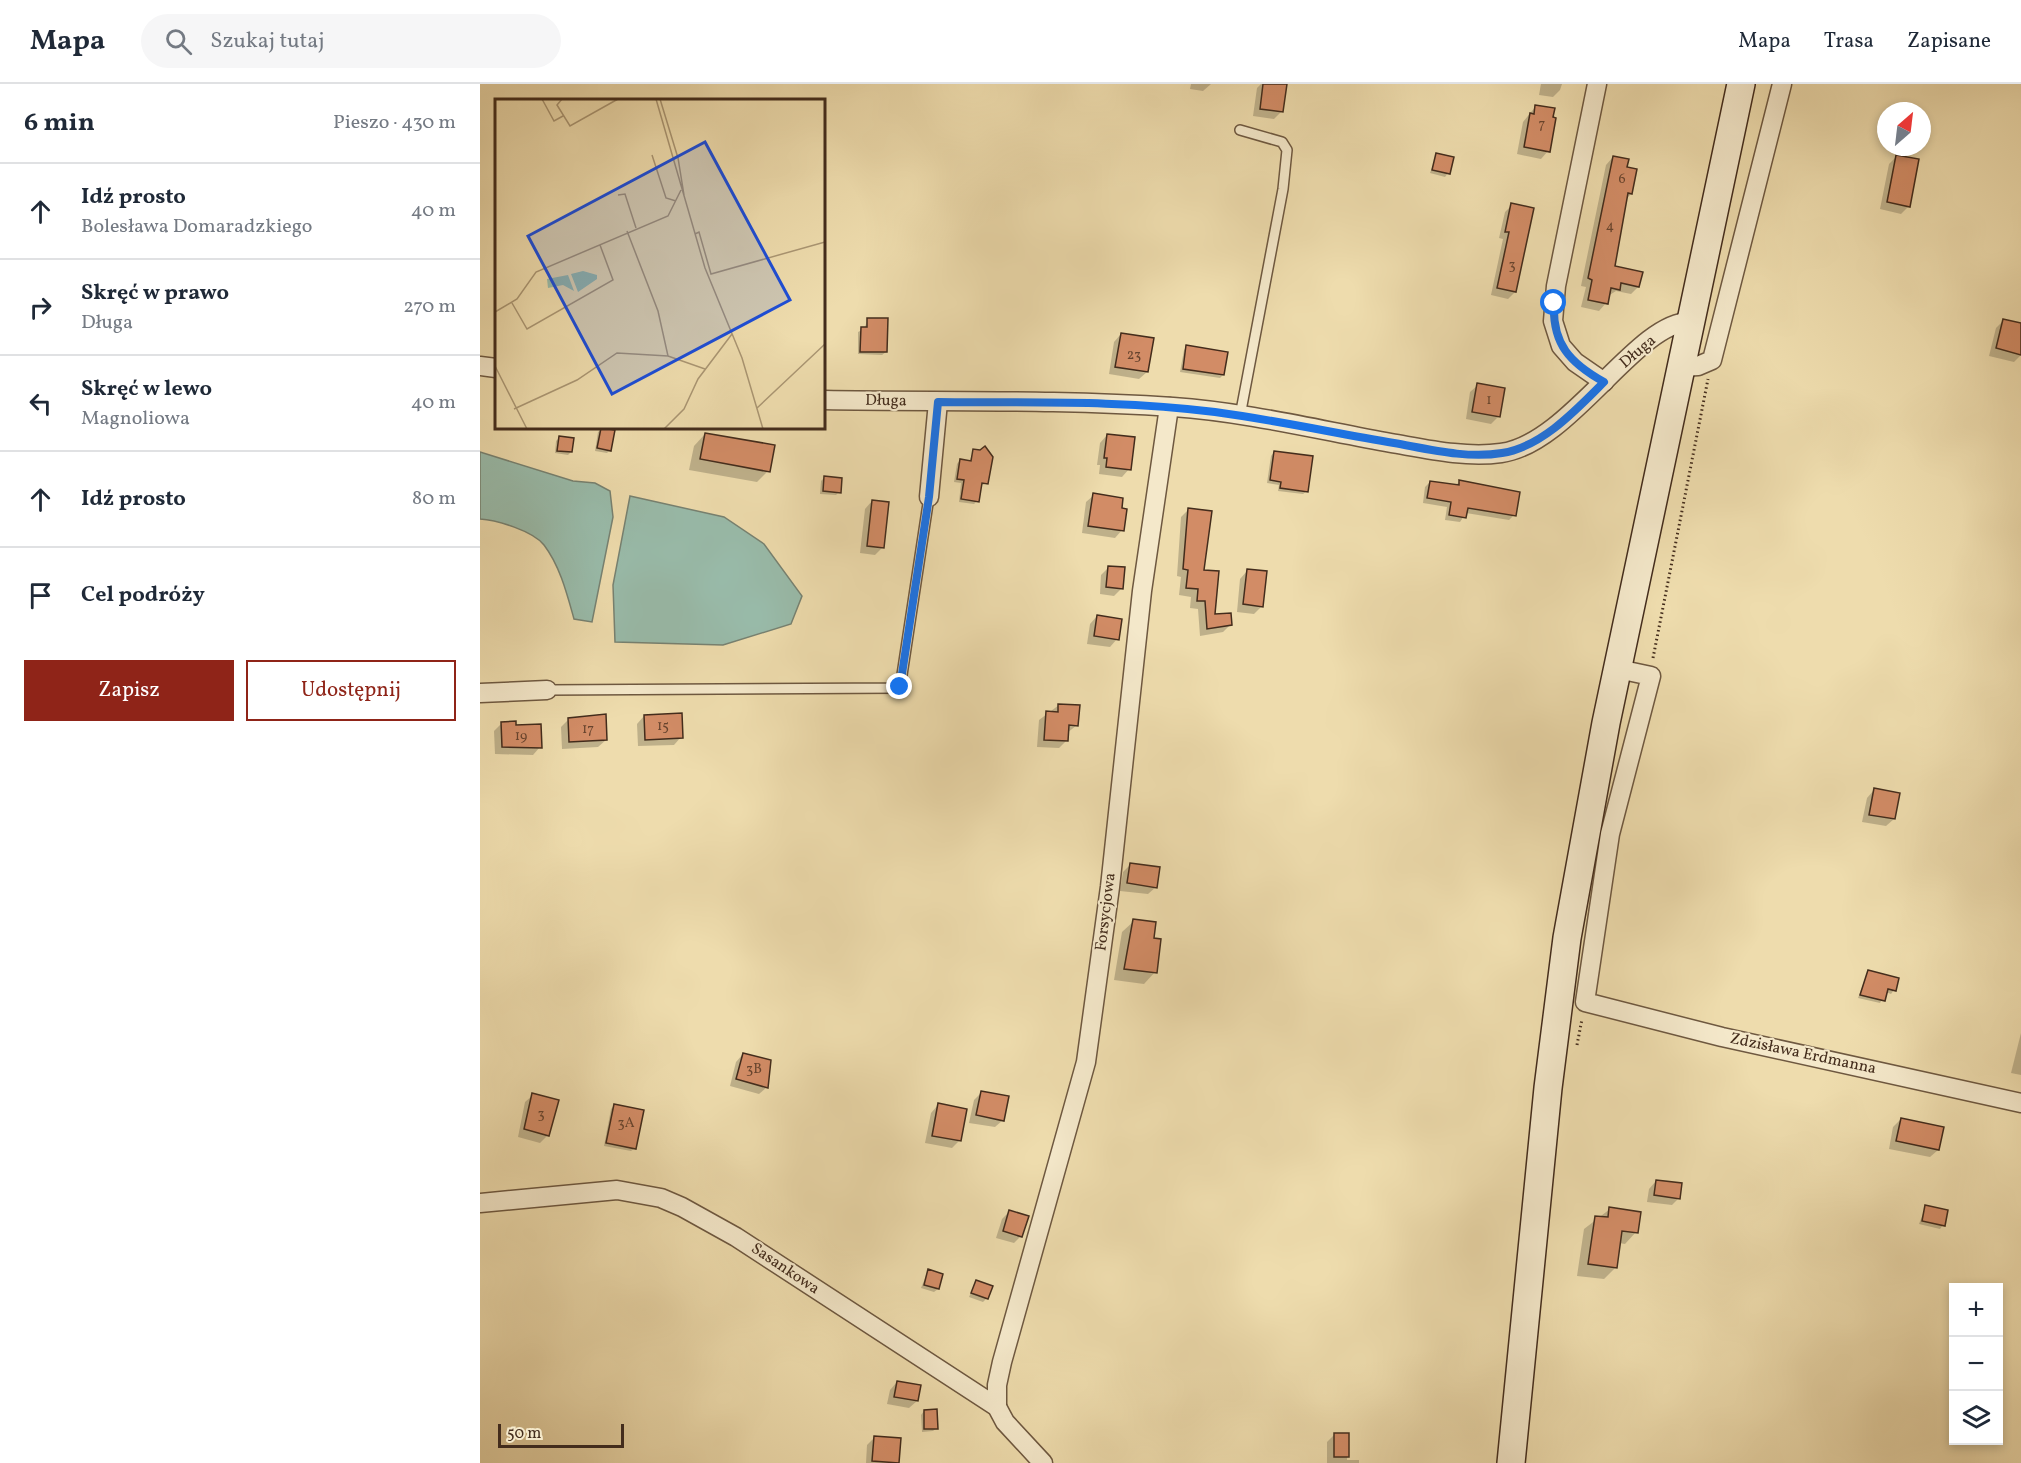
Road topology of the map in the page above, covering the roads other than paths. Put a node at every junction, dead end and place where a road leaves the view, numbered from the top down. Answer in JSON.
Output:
{"nodes":[{"id":1,"x":1597,"y":84,"type":"edge"},
{"id":2,"x":1741,"y":84,"type":"edge"},
{"id":3,"x":1782,"y":84,"type":"edge"},
{"id":4,"x":1240,"y":130,"type":"dead end"},
{"id":5,"x":1690,"y":322,"type":"junction"},
{"id":6,"x":480,"y":366,"type":"edge"},
{"id":7,"x":1682,"y":367,"type":"junction"},
{"id":8,"x":495,"y":368,"type":"edge"},
{"id":9,"x":1604,"y":382,"type":"junction"},
{"id":10,"x":825,"y":400,"type":"edge"},
{"id":11,"x":938,"y":402,"type":"junction"},
{"id":12,"x":1169,"y":407,"type":"junction"},
{"id":13,"x":1240,"y":416,"type":"junction"},
{"id":14,"x":929,"y":497,"type":"joint"},
{"id":15,"x":1618,"y":669,"type":"junction"},
{"id":16,"x":547,"y":690,"type":"joint"},
{"id":17,"x":480,"y":693,"type":"edge"},
{"id":18,"x":2021,"y":1103,"type":"edge"},
{"id":19,"x":480,"y":1203,"type":"edge"},
{"id":20,"x":997,"y":1407,"type":"junction"},
{"id":21,"x":1043,"y":1463,"type":"edge"},
{"id":22,"x":1511,"y":1463,"type":"edge"}],
"edges":[{"from":1,"to":9,"type":"street"},
{"from":2,"to":5,"type":"main road"},
{"from":3,"to":7,"type":"street"},
{"from":4,"to":13,"type":"lane"},
{"from":5,"to":7,"type":"main road"},
{"from":5,"to":9,"type":"street","name":"Długa"},
{"from":6,"to":8,"type":"street"},
{"from":7,"to":15,"type":"main road"},
{"from":9,"to":13,"type":"street","name":"Długa"},
{"from":10,"to":11,"type":"street","name":"Długa"},
{"from":11,"to":12,"type":"street","name":"Długa"},
{"from":11,"to":14,"type":"street"},
{"from":12,"to":13,"type":"street","name":"Długa"},
{"from":12,"to":20,"type":"street","name":"Forsycjowa"},
{"from":14,"to":16,"type":"lane"},
{"from":15,"to":18,"type":"street","name":"Zdzisława Erdmanna"},
{"from":15,"to":22,"type":"main road"},
{"from":16,"to":17,"type":"street"},
{"from":19,"to":20,"type":"street","name":"Sasankowa"},
{"from":20,"to":21,"type":"street","name":"Sasankowa"}]}
